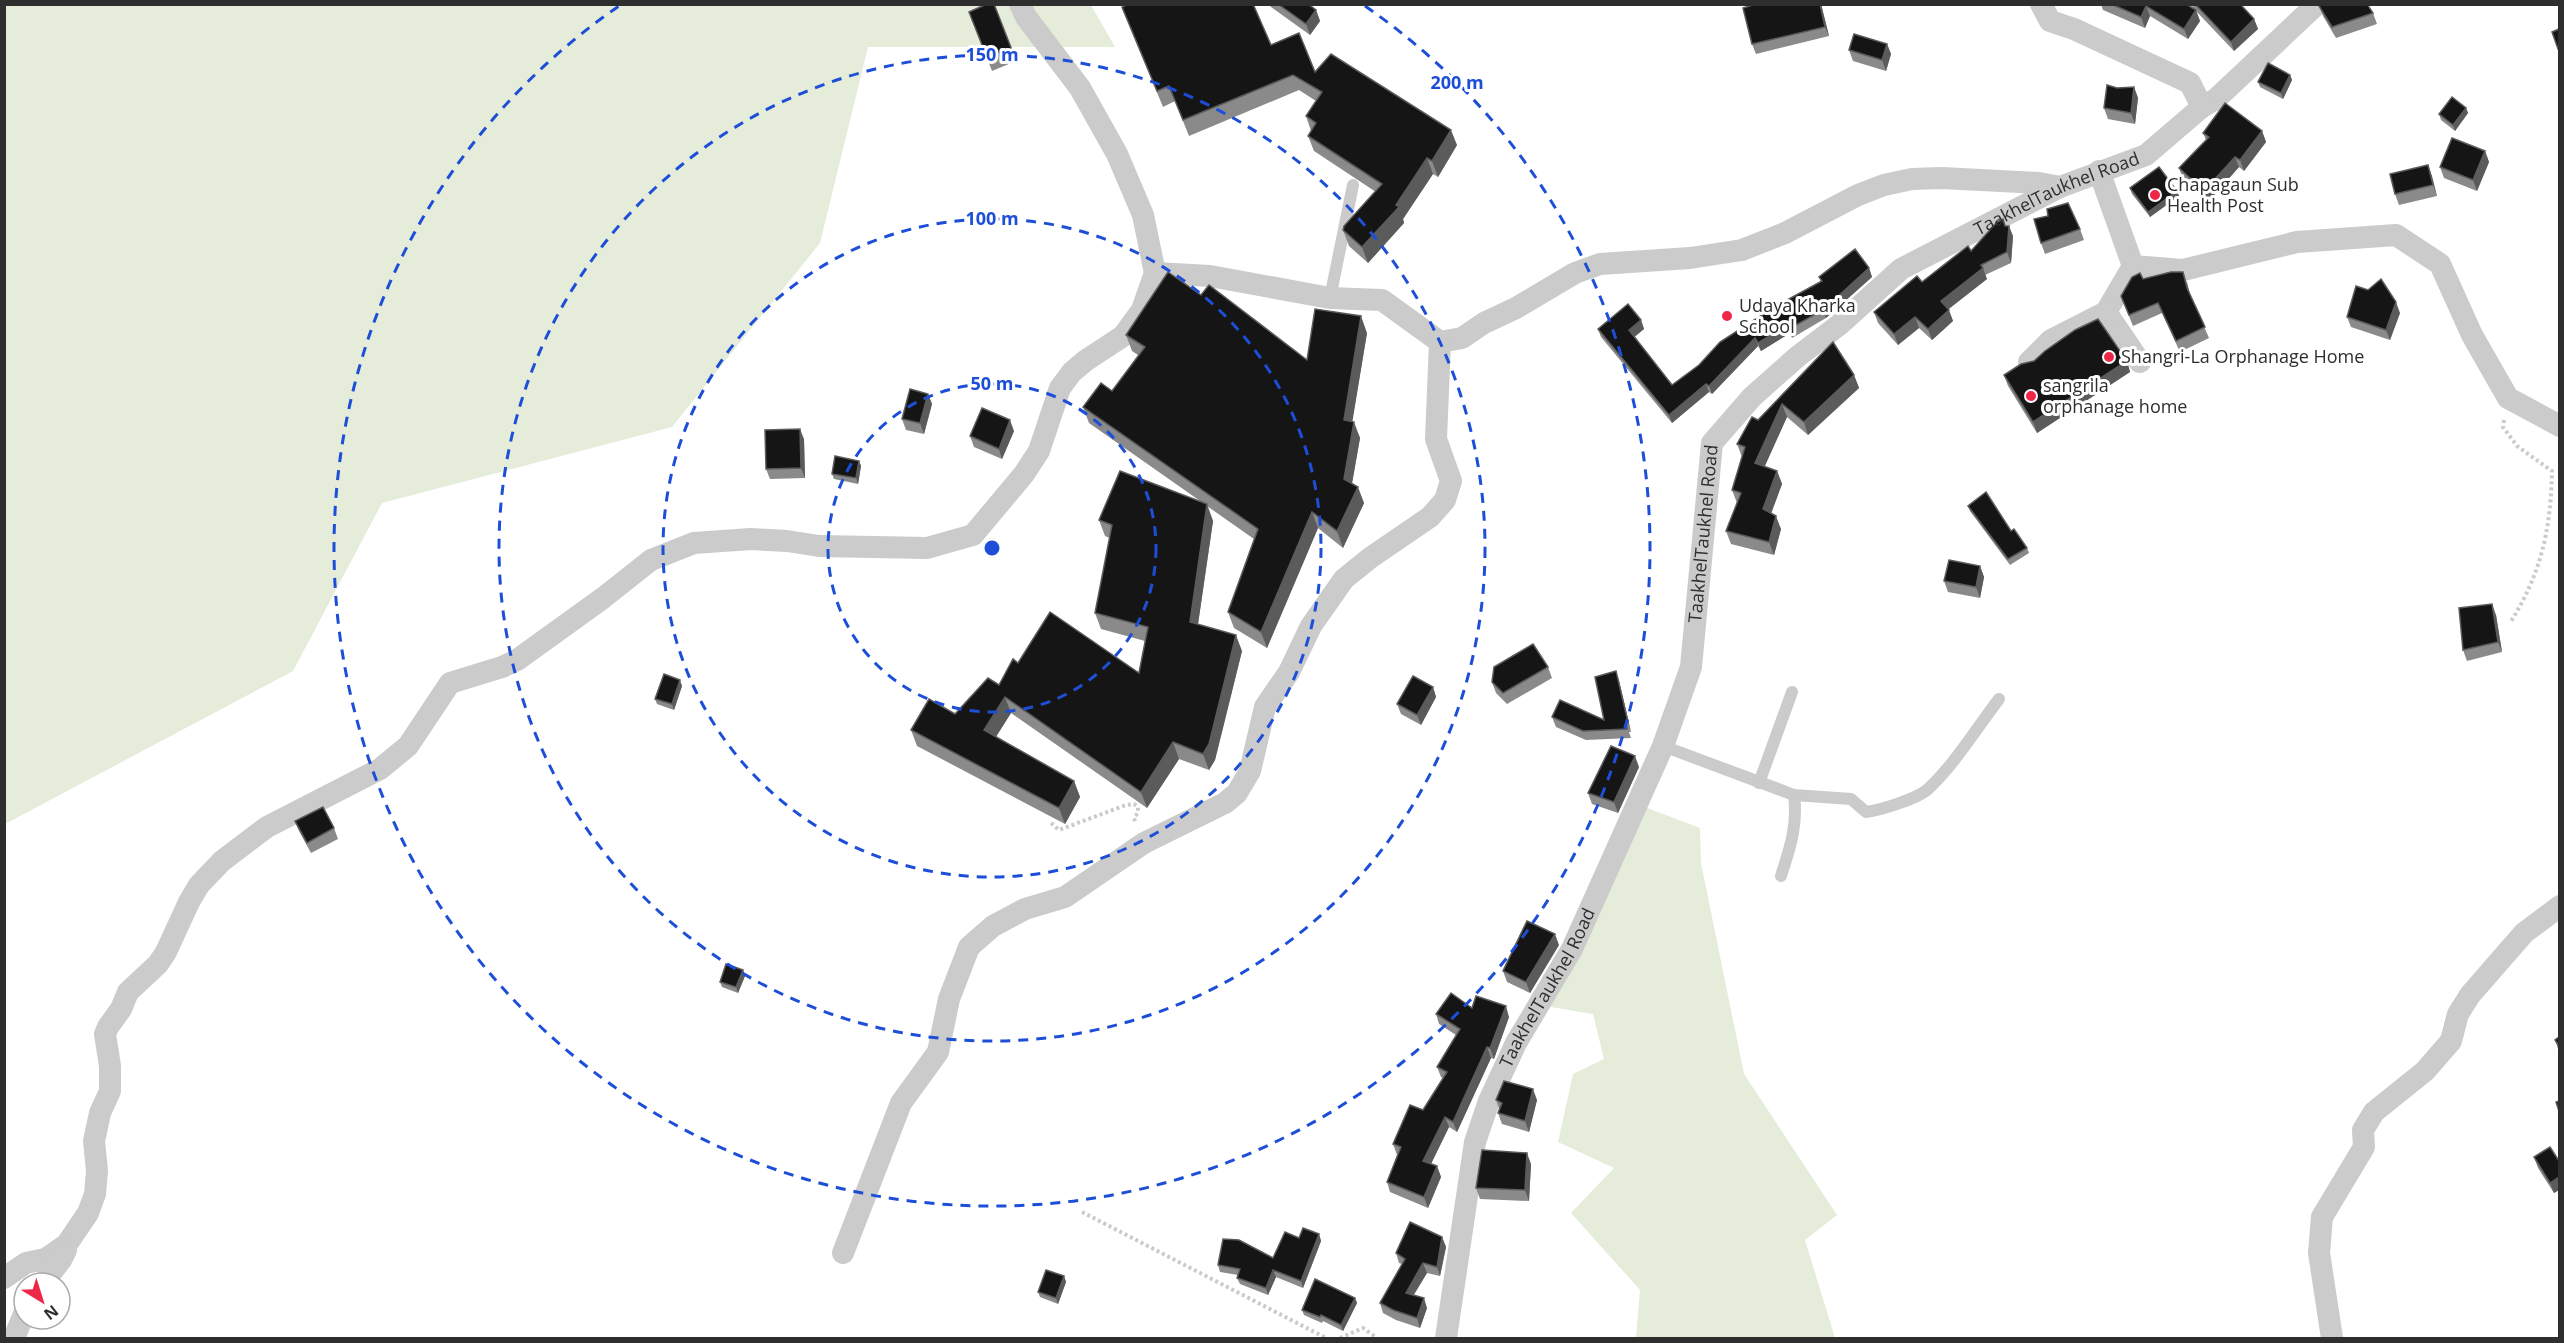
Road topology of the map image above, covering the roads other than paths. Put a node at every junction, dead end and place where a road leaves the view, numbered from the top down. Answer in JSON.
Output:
{"nodes":[{"id":1,"x":1020,"y":4,"type":"edge"},
{"id":2,"x":2041,"y":4,"type":"edge"},
{"id":3,"x":2317,"y":4,"type":"edge"},
{"id":4,"x":2202,"y":107,"type":"junction"},
{"id":5,"x":2099,"y":171,"type":"junction"},
{"id":6,"x":1353,"y":185,"type":"dead end"},
{"id":7,"x":2060,"y":187,"type":"junction"},
{"id":8,"x":2133,"y":266,"type":"junction"},
{"id":9,"x":1155,"y":273,"type":"junction"},
{"id":10,"x":1330,"y":298,"type":"junction"},
{"id":11,"x":2106,"y":312,"type":"junction"},
{"id":12,"x":1440,"y":342,"type":"junction"},
{"id":13,"x":2029,"y":362,"type":"edge"},
{"id":14,"x":2140,"y":362,"type":"dead end"},
{"id":15,"x":2559,"y":426,"type":"edge"},
{"id":16,"x":1792,"y":692,"type":"dead end"},
{"id":17,"x":1999,"y":699,"type":"dead end"},
{"id":18,"x":1663,"y":746,"type":"junction"},
{"id":19,"x":1759,"y":783,"type":"junction"},
{"id":20,"x":1794,"y":795,"type":"junction"},
{"id":21,"x":1781,"y":876,"type":"dead end"},
{"id":22,"x":2559,"y":906,"type":"edge"},
{"id":23,"x":71,"y":1237,"type":"junction"},
{"id":24,"x":843,"y":1253,"type":"dead end"},
{"id":25,"x":52,"y":1271,"type":"edge"},
{"id":26,"x":4,"y":1278,"type":"edge"},
{"id":27,"x":1446,"y":1338,"type":"edge"},
{"id":28,"x":2332,"y":1338,"type":"edge"}],
"edges":[{"from":1,"to":9,"type":"street"},
{"from":2,"to":4,"type":"street"},
{"from":3,"to":4,"type":"street","name":"TaakhelTaukhel Road"},
{"from":4,"to":5,"type":"street","name":"TaakhelTaukhel Road"},
{"from":5,"to":7,"type":"street","name":"TaakhelTaukhel Road"},
{"from":5,"to":8,"type":"street"},
{"from":6,"to":10,"type":"lane"},
{"from":7,"to":12,"type":"street"},
{"from":7,"to":18,"type":"street","name":"TaakhelTaukhel Road"},
{"from":8,"to":11,"type":"street"},
{"from":8,"to":15,"type":"street"},
{"from":9,"to":10,"type":"street"},
{"from":9,"to":23,"type":"street"},
{"from":10,"to":12,"type":"street"},
{"from":11,"to":13,"type":"street"},
{"from":11,"to":14,"type":"street"},
{"from":12,"to":24,"type":"street"},
{"from":16,"to":19,"type":"lane"},
{"from":17,"to":20,"type":"lane"},
{"from":18,"to":19,"type":"lane"},
{"from":18,"to":27,"type":"street","name":"TaakhelTaukhel Road"},
{"from":19,"to":20,"type":"lane"},
{"from":20,"to":21,"type":"lane"},
{"from":22,"to":28,"type":"street"},
{"from":23,"to":25,"type":"street"},
{"from":23,"to":26,"type":"street"}]}
